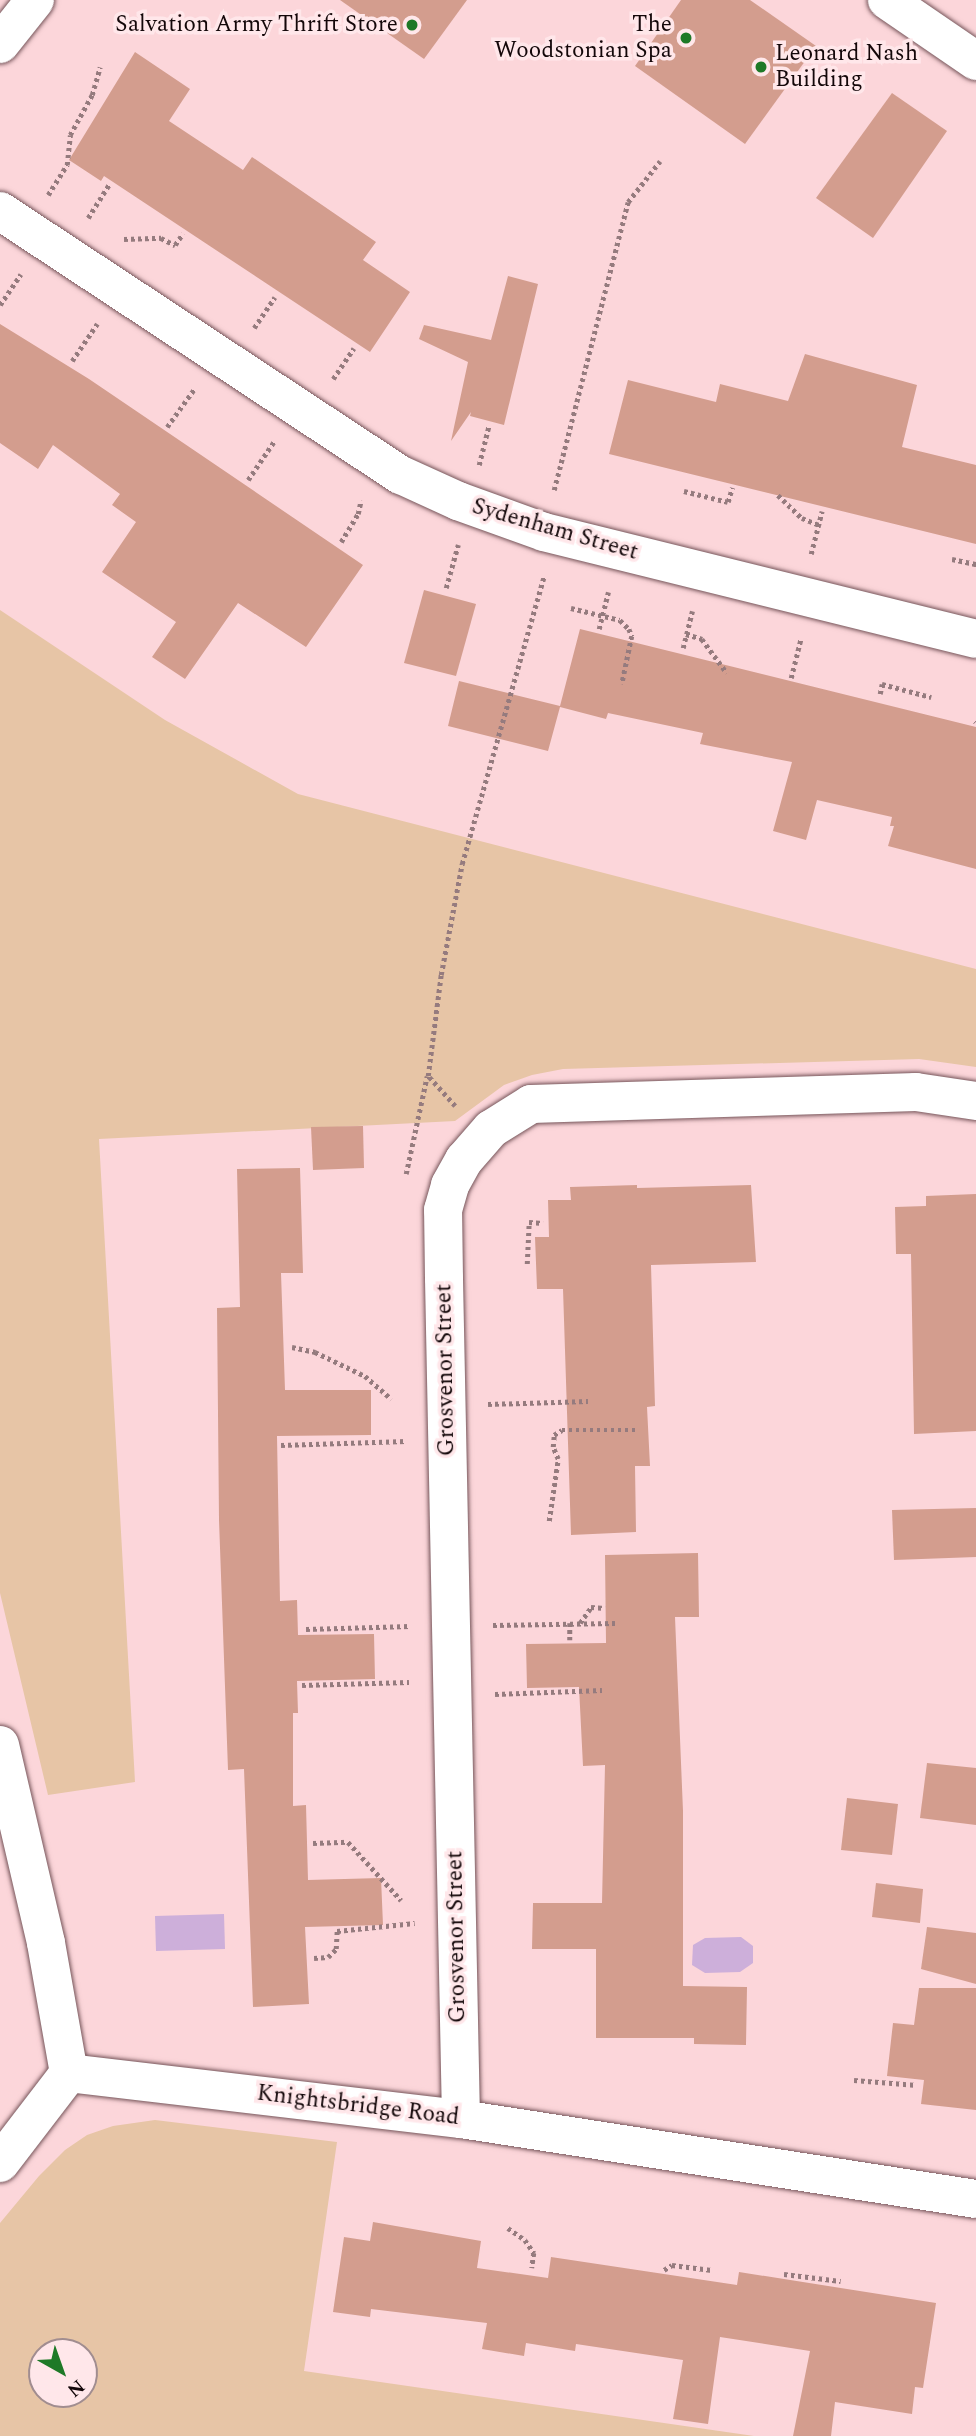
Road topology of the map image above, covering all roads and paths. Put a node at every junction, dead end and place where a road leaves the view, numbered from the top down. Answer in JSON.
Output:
{"nodes":[{"id":1,"x":35,"y":0,"type":"edge"},
{"id":2,"x":887,"y":0,"type":"edge"},
{"id":3,"x":0,"y":44,"type":"edge"},
{"id":4,"x":976,"y":61,"type":"edge"},
{"id":5,"x":100,"y":67,"type":"dead end"},
{"id":6,"x":660,"y":161,"type":"dead end"},
{"id":7,"x":110,"y":183,"type":"dead end"},
{"id":8,"x":46,"y":198,"type":"dead end"},
{"id":9,"x":0,"y":211,"type":"edge"},
{"id":10,"x":84,"y":223,"type":"dead end"},
{"id":11,"x":183,"y":233,"type":"dead end"},
{"id":12,"x":124,"y":239,"type":"dead end"},
{"id":13,"x":26,"y":267,"type":"dead end"},
{"id":14,"x":275,"y":297,"type":"dead end"},
{"id":15,"x":0,"y":305,"type":"edge"},
{"id":16,"x":251,"y":334,"type":"dead end"},
{"id":17,"x":354,"y":348,"type":"dead end"},
{"id":18,"x":201,"y":380,"type":"dead end"},
{"id":19,"x":328,"y":386,"type":"dead end"},
{"id":20,"x":489,"y":425,"type":"dead end"},
{"id":21,"x":167,"y":427,"type":"dead end"},
{"id":22,"x":279,"y":434,"type":"dead end"},
{"id":23,"x":477,"y":470,"type":"dead end"},
{"id":24,"x":248,"y":480,"type":"dead end"},
{"id":25,"x":732,"y":488,"type":"dead end"},
{"id":26,"x":366,"y":490,"type":"dead end"},
{"id":27,"x":684,"y":491,"type":"dead end"},
{"id":28,"x":778,"y":495,"type":"dead end"},
{"id":29,"x":822,"y":511,"type":"dead end"},
{"id":30,"x":819,"y":525,"type":"junction"},
{"id":31,"x":550,"y":533,"type":"junction"},
{"id":32,"x":461,"y":536,"type":"dead end"},
{"id":33,"x":341,"y":542,"type":"dead end"},
{"id":34,"x":810,"y":558,"type":"dead end"},
{"id":35,"x":952,"y":559,"type":"dead end"},
{"id":36,"x":976,"y":564,"type":"edge"},
{"id":37,"x":446,"y":588,"type":"dead end"},
{"id":38,"x":608,"y":589,"type":"dead end"},
{"id":39,"x":571,"y":608,"type":"dead end"},
{"id":40,"x":693,"y":609,"type":"dead end"},
{"id":41,"x":602,"y":615,"type":"junction"},
{"id":42,"x":804,"y":625,"type":"dead end"},
{"id":43,"x":598,"y":629,"type":"dead end"},
{"id":44,"x":687,"y":634,"type":"junction"},
{"id":45,"x":976,"y":639,"type":"edge"},
{"id":46,"x":683,"y":648,"type":"dead end"},
{"id":47,"x":727,"y":673,"type":"dead end"},
{"id":48,"x":791,"y":678,"type":"dead end"},
{"id":49,"x":622,"y":684,"type":"dead end"},
{"id":50,"x":880,"y":694,"type":"dead end"},
{"id":51,"x":931,"y":696,"type":"dead end"},
{"id":52,"x":428,"y":1076,"type":"junction"},
{"id":53,"x":976,"y":1101,"type":"edge"},
{"id":54,"x":483,"y":1138,"type":"junction"},
{"id":55,"x":405,"y":1187,"type":"dead end"},
{"id":56,"x":543,"y":1223,"type":"dead end"},
{"id":57,"x":527,"y":1265,"type":"dead end"},
{"id":58,"x":292,"y":1347,"type":"dead end"},
{"id":59,"x":391,"y":1399,"type":"dead end"},
{"id":60,"x":588,"y":1401,"type":"dead end"},
{"id":61,"x":477,"y":1405,"type":"dead end"},
{"id":62,"x":636,"y":1430,"type":"dead end"},
{"id":63,"x":406,"y":1441,"type":"dead end"},
{"id":64,"x":281,"y":1446,"type":"dead end"},
{"id":65,"x":548,"y":1521,"type":"dead end"},
{"id":66,"x":605,"y":1608,"type":"dead end"},
{"id":67,"x":570,"y":1623,"type":"junction"},
{"id":68,"x":580,"y":1623,"type":"junction"},
{"id":69,"x":615,"y":1623,"type":"dead end"},
{"id":70,"x":412,"y":1625,"type":"dead end"},
{"id":71,"x":481,"y":1625,"type":"dead end"},
{"id":72,"x":306,"y":1629,"type":"dead end"},
{"id":73,"x":570,"y":1640,"type":"dead end"},
{"id":74,"x":414,"y":1682,"type":"dead end"},
{"id":75,"x":302,"y":1685,"type":"dead end"},
{"id":76,"x":602,"y":1690,"type":"dead end"},
{"id":77,"x":483,"y":1694,"type":"dead end"},
{"id":78,"x":0,"y":1745,"type":"edge"},
{"id":79,"x":313,"y":1843,"type":"dead end"},
{"id":80,"x":401,"y":1900,"type":"dead end"},
{"id":81,"x":419,"y":1922,"type":"dead end"},
{"id":82,"x":314,"y":1958,"type":"dead end"},
{"id":83,"x":69,"y":2073,"type":"junction"},
{"id":84,"x":854,"y":2080,"type":"dead end"},
{"id":85,"x":918,"y":2085,"type":"dead end"},
{"id":86,"x":461,"y":2119,"type":"junction"},
{"id":87,"x":0,"y":2163,"type":"edge"},
{"id":88,"x":976,"y":2199,"type":"edge"},
{"id":89,"x":508,"y":2228,"type":"dead end"},
{"id":90,"x":532,"y":2268,"type":"dead end"},
{"id":91,"x":664,"y":2270,"type":"dead end"},
{"id":92,"x":712,"y":2270,"type":"dead end"},
{"id":93,"x":784,"y":2274,"type":"dead end"},
{"id":94,"x":841,"y":2281,"type":"dead end"}],
"edges":[{"from":1,"to":3,"type":"street"},
{"from":2,"to":4,"type":"street"},
{"from":5,"to":8,"type":"path"},
{"from":6,"to":31,"type":"path"},
{"from":7,"to":10,"type":"path"},
{"from":9,"to":31,"type":"street","name":"Sydenham Street"},
{"from":11,"to":12,"type":"path"},
{"from":13,"to":15,"type":"path"},
{"from":14,"to":16,"type":"path"},
{"from":17,"to":19,"type":"path"},
{"from":18,"to":21,"type":"path"},
{"from":20,"to":23,"type":"path"},
{"from":22,"to":24,"type":"path"},
{"from":25,"to":27,"type":"path"},
{"from":26,"to":33,"type":"path"},
{"from":28,"to":30,"type":"path"},
{"from":29,"to":30,"type":"path"},
{"from":30,"to":34,"type":"path"},
{"from":31,"to":45,"type":"street","name":"Sydenham Street"},
{"from":31,"to":52,"type":"path"},
{"from":32,"to":37,"type":"path"},
{"from":35,"to":36,"type":"path"},
{"from":38,"to":41,"type":"path"},
{"from":39,"to":41,"type":"path"},
{"from":40,"to":44,"type":"path"},
{"from":41,"to":43,"type":"path"},
{"from":41,"to":49,"type":"path"},
{"from":42,"to":48,"type":"path"},
{"from":44,"to":46,"type":"path"},
{"from":44,"to":47,"type":"path"},
{"from":50,"to":51,"type":"path"},
{"from":52,"to":54,"type":"path"},
{"from":52,"to":55,"type":"path"},
{"from":53,"to":54,"type":"street","name":"Grosvenor Street"},
{"from":54,"to":86,"type":"street","name":"Grosvenor Street"},
{"from":56,"to":57,"type":"path"},
{"from":58,"to":59,"type":"path"},
{"from":60,"to":61,"type":"path"},
{"from":62,"to":65,"type":"path"},
{"from":63,"to":64,"type":"path"},
{"from":66,"to":68,"type":"path"},
{"from":67,"to":68,"type":"path"},
{"from":67,"to":71,"type":"path"},
{"from":67,"to":73,"type":"path"},
{"from":68,"to":69,"type":"path"},
{"from":70,"to":72,"type":"path"},
{"from":74,"to":75,"type":"path"},
{"from":76,"to":77,"type":"path"},
{"from":78,"to":83,"type":"street"},
{"from":79,"to":80,"type":"path"},
{"from":81,"to":82,"type":"path"},
{"from":83,"to":86,"type":"street","name":"Knightsbridge Road"},
{"from":83,"to":87,"type":"street"},
{"from":84,"to":85,"type":"path"},
{"from":86,"to":88,"type":"street","name":"Knightsbridge Road"},
{"from":89,"to":90,"type":"path"},
{"from":91,"to":92,"type":"path"},
{"from":93,"to":94,"type":"path"}]}
